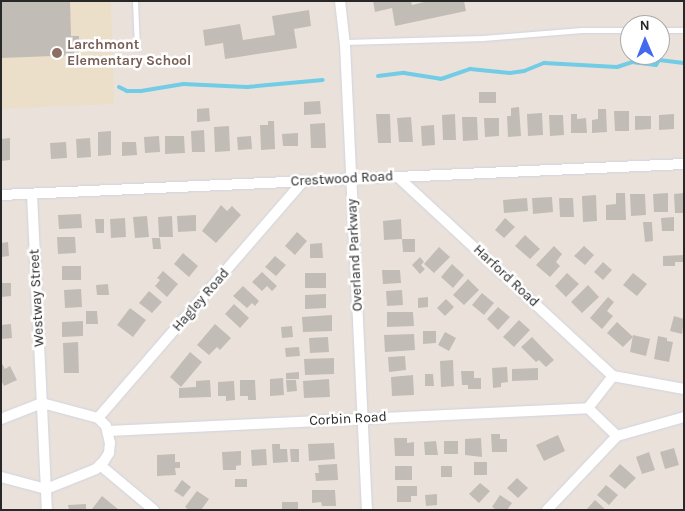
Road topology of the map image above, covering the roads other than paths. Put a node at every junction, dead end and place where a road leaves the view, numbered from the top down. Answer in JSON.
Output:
{"nodes":[{"id":1,"x":135,"y":1,"type":"edge"},
{"id":2,"x":340,"y":1,"type":"edge"},
{"id":3,"x":620,"y":30,"type":"edge"},
{"id":4,"x":670,"y":30,"type":"edge"},
{"id":5,"x":684,"y":30,"type":"edge"},
{"id":6,"x":344,"y":42,"type":"junction"},
{"id":7,"x":137,"y":48,"type":"dead end"},
{"id":8,"x":684,"y":164,"type":"edge"},
{"id":9,"x":398,"y":177,"type":"junction"},
{"id":10,"x":351,"y":179,"type":"junction"},
{"id":11,"x":304,"y":181,"type":"junction"},
{"id":12,"x":32,"y":194,"type":"junction"},
{"id":13,"x":1,"y":195,"type":"edge"},
{"id":14,"x":613,"y":376,"type":"junction"},
{"id":15,"x":684,"y":389,"type":"edge"},
{"id":16,"x":42,"y":403,"type":"junction"},
{"id":17,"x":588,"y":408,"type":"junction"},
{"id":18,"x":684,"y":417,"type":"edge"},
{"id":19,"x":98,"y":418,"type":"junction"},
{"id":20,"x":362,"y":418,"type":"junction"},
{"id":21,"x":1,"y":419,"type":"edge"},
{"id":22,"x":108,"y":430,"type":"junction"},
{"id":23,"x":617,"y":436,"type":"junction"},
{"id":24,"x":100,"y":465,"type":"junction"},
{"id":25,"x":1,"y":477,"type":"edge"},
{"id":26,"x":46,"y":489,"type":"junction"},
{"id":27,"x":47,"y":510,"type":"edge"},
{"id":28,"x":154,"y":510,"type":"edge"},
{"id":29,"x":367,"y":510,"type":"edge"},
{"id":30,"x":547,"y":510,"type":"edge"}],
"edges":[{"from":1,"to":7,"type":"lane"},
{"from":2,"to":6,"type":"street","name":"Overland Parkway"},
{"from":3,"to":6,"type":"lane"},
{"from":4,"to":5,"type":"lane"},
{"from":6,"to":10,"type":"street","name":"Overland Parkway"},
{"from":8,"to":9,"type":"street","name":"Crestwood Road"},
{"from":9,"to":10,"type":"street","name":"Crestwood Road"},
{"from":9,"to":14,"type":"street","name":"Harford Road"},
{"from":10,"to":11,"type":"street","name":"Crestwood Road"},
{"from":10,"to":20,"type":"street","name":"Overland Parkway"},
{"from":11,"to":12,"type":"street","name":"Crestwood Road"},
{"from":11,"to":19,"type":"street","name":"Hagley Road"},
{"from":12,"to":13,"type":"street","name":"Crestwood Road"},
{"from":12,"to":16,"type":"street","name":"Westway Street"},
{"from":14,"to":15,"type":"street"},
{"from":14,"to":17,"type":"street"},
{"from":16,"to":19,"type":"street"},
{"from":16,"to":21,"type":"street"},
{"from":16,"to":26,"type":"street","name":"Westway Street"},
{"from":17,"to":20,"type":"street","name":"Corbin Road"},
{"from":17,"to":23,"type":"street"},
{"from":18,"to":23,"type":"street"},
{"from":19,"to":22,"type":"street"},
{"from":20,"to":22,"type":"street","name":"Corbin Road"},
{"from":20,"to":29,"type":"street","name":"Overland Parkway"},
{"from":22,"to":24,"type":"street"},
{"from":23,"to":30,"type":"street"},
{"from":24,"to":26,"type":"street"},
{"from":24,"to":28,"type":"street"},
{"from":25,"to":26,"type":"street"},
{"from":26,"to":27,"type":"street","name":"Westway Street"}]}
